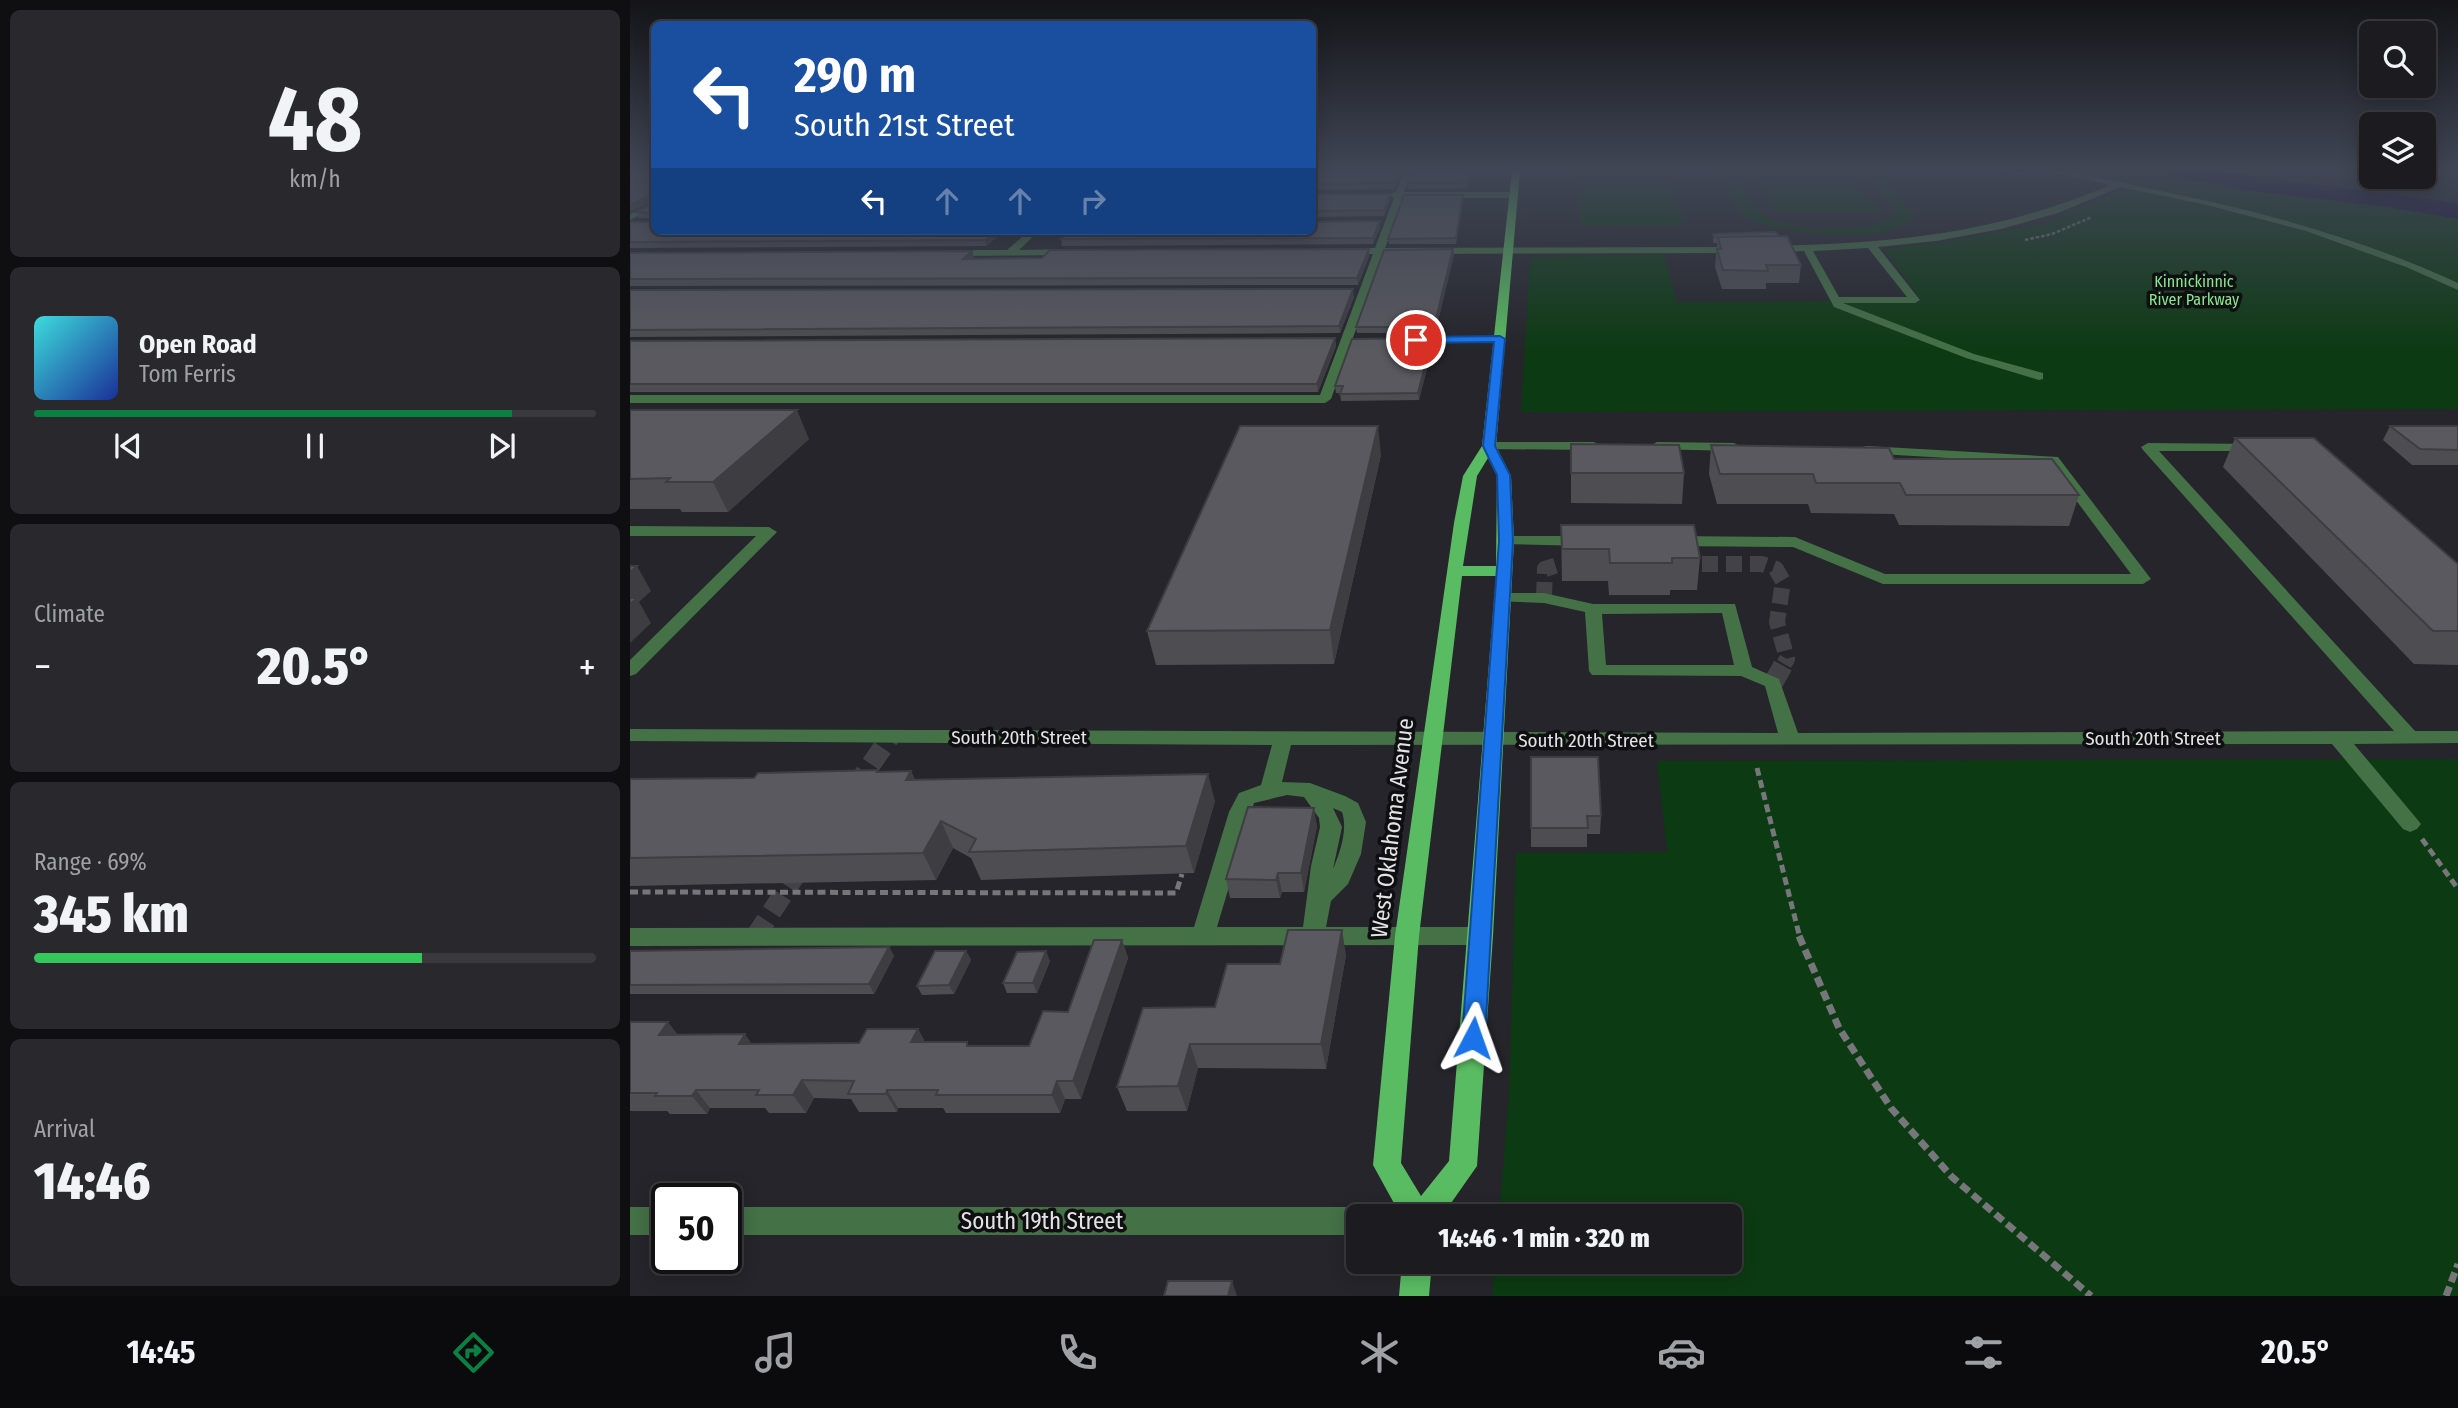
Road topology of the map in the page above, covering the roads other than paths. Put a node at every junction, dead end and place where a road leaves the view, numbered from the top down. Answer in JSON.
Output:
{"nodes":[{"id":1,"x":1381,"y":231,"type":"edge"},
{"id":2,"x":1510,"y":231,"type":"edge"},
{"id":3,"x":1977,"y":231,"type":"edge"},
{"id":4,"x":2321,"y":231,"type":"edge"},
{"id":5,"x":1029,"y":235,"type":"edge"},
{"id":6,"x":1871,"y":245,"type":"junction"},
{"id":7,"x":1807,"y":248,"type":"junction"},
{"id":8,"x":1508,"y":250,"type":"junction"},
{"id":9,"x":1745,"y":250,"type":"edge"},
{"id":10,"x":1758,"y":250,"type":"edge"},
{"id":11,"x":1336,"y":251,"type":"edge"},
{"id":12,"x":1378,"y":251,"type":"junction"},
{"id":13,"x":1085,"y":252,"type":"edge"},
{"id":14,"x":933,"y":253,"type":"edge"},
{"id":15,"x":1009,"y":253,"type":"junction"},
{"id":16,"x":2458,"y":287,"type":"edge"},
{"id":17,"x":1349,"y":291,"type":"edge"},
{"id":18,"x":1363,"y":291,"type":"junction"},
{"id":19,"x":1834,"y":300,"type":"junction"},
{"id":20,"x":1500,"y":339,"type":"junction"},
{"id":21,"x":1331,"y":340,"type":"edge"},
{"id":22,"x":1352,"y":340,"type":"junction"},
{"id":23,"x":1398,"y":340,"type":"edge"},
{"id":24,"x":2039,"y":376,"type":"dead end"},
{"id":25,"x":630,"y":399,"type":"edge"},
{"id":26,"x":1489,"y":446,"type":"junction"},
{"id":27,"x":1605,"y":446,"type":"edge"},
{"id":28,"x":1645,"y":446,"type":"edge"},
{"id":29,"x":1752,"y":447,"type":"edge"},
{"id":30,"x":2269,"y":447,"type":"edge"},
{"id":31,"x":1858,"y":449,"type":"edge"},
{"id":32,"x":630,"y":531,"type":"edge"},
{"id":33,"x":1506,"y":541,"type":"junction"},
{"id":34,"x":1603,"y":541,"type":"edge"},
{"id":35,"x":1658,"y":541,"type":"edge"},
{"id":36,"x":1454,"y":571,"type":"junction"},
{"id":37,"x":1504,"y":571,"type":"junction"},
{"id":38,"x":1502,"y":598,"type":"junction"},
{"id":39,"x":1593,"y":609,"type":"junction"},
{"id":40,"x":630,"y":670,"type":"edge"},
{"id":41,"x":1744,"y":670,"type":"junction"},
{"id":42,"x":630,"y":735,"type":"edge"},
{"id":43,"x":2411,"y":737,"type":"junction"},
{"id":44,"x":2458,"y":737,"type":"edge"},
{"id":45,"x":2338,"y":738,"type":"junction"},
{"id":46,"x":1283,"y":739,"type":"junction"},
{"id":47,"x":1790,"y":739,"type":"junction"},
{"id":48,"x":1432,"y":740,"type":"junction"},
{"id":49,"x":1493,"y":740,"type":"junction"},
{"id":50,"x":1270,"y":788,"type":"junction"},
{"id":51,"x":2410,"y":824,"type":"road end"},
{"id":52,"x":1203,"y":936,"type":"junction"},
{"id":53,"x":1313,"y":936,"type":"junction"},
{"id":54,"x":1407,"y":936,"type":"junction"},
{"id":55,"x":1481,"y":936,"type":"junction"},
{"id":56,"x":630,"y":937,"type":"edge"},
{"id":57,"x":1410,"y":1204,"type":"edge"},
{"id":58,"x":1433,"y":1204,"type":"edge"},
{"id":59,"x":651,"y":1221,"type":"edge"},
{"id":60,"x":742,"y":1221,"type":"edge"},
{"id":61,"x":1346,"y":1221,"type":"edge"},
{"id":62,"x":630,"y":1222,"type":"edge"},
{"id":63,"x":1416,"y":1274,"type":"edge"},
{"id":64,"x":1414,"y":1296,"type":"edge"}],
"edges":[{"from":1,"to":12,"type":"street"},
{"from":2,"to":8,"type":"main road","name":"West Oklahoma Avenue"},
{"from":3,"to":6,"type":"street"},
{"from":4,"to":16,"type":"street"},
{"from":5,"to":15,"type":"street"},
{"from":6,"to":7,"type":"street"},
{"from":6,"to":19,"type":"street"},
{"from":7,"to":10,"type":"street"},
{"from":7,"to":19,"type":"street"},
{"from":8,"to":9,"type":"street"},
{"from":8,"to":12,"type":"street"},
{"from":8,"to":20,"type":"main road","name":"West Oklahoma Avenue"},
{"from":11,"to":12,"type":"street"},
{"from":12,"to":18,"type":"street"},
{"from":13,"to":15,"type":"street"},
{"from":14,"to":15,"type":"street"},
{"from":17,"to":18,"type":"street"},
{"from":18,"to":22,"type":"street"},
{"from":19,"to":24,"type":"street"},
{"from":20,"to":23,"type":"street"},
{"from":20,"to":26,"type":"main road","name":"West Oklahoma Avenue"},
{"from":21,"to":22,"type":"street"},
{"from":22,"to":25,"type":"street"},
{"from":26,"to":27,"type":"street"},
{"from":26,"to":33,"type":"main road"},
{"from":26,"to":36,"type":"main road","name":"West Oklahoma Avenue"},
{"from":28,"to":29,"type":"street"},
{"from":30,"to":43,"type":"street"},
{"from":31,"to":35,"type":"street"},
{"from":32,"to":40,"type":"street"},
{"from":33,"to":34,"type":"street"},
{"from":33,"to":37,"type":"main road"},
{"from":36,"to":37,"type":"main road"},
{"from":36,"to":48,"type":"main road","name":"West Oklahoma Avenue"},
{"from":37,"to":38,"type":"main road"},
{"from":38,"to":39,"type":"street"},
{"from":38,"to":49,"type":"main road"},
{"from":39,"to":41,"type":"street"},
{"from":39,"to":41,"type":"street"},
{"from":41,"to":47,"type":"street"},
{"from":42,"to":46,"type":"street","name":"South 20th Street"},
{"from":43,"to":44,"type":"street","name":"South 20th Street"},
{"from":43,"to":45,"type":"street","name":"South 20th Street"},
{"from":45,"to":47,"type":"street","name":"South 20th Street"},
{"from":45,"to":51,"type":"street"},
{"from":46,"to":48,"type":"street","name":"South 20th Street"},
{"from":46,"to":50,"type":"street"},
{"from":47,"to":49,"type":"street","name":"South 20th Street"},
{"from":48,"to":49,"type":"street","name":"South 20th Street"},
{"from":48,"to":54,"type":"main road","name":"West Oklahoma Avenue"},
{"from":49,"to":55,"type":"main road"},
{"from":50,"to":52,"type":"street"},
{"from":50,"to":53,"type":"street"},
{"from":52,"to":53,"type":"street"},
{"from":52,"to":56,"type":"street"},
{"from":53,"to":54,"type":"street"},
{"from":54,"to":55,"type":"street"},
{"from":54,"to":57,"type":"main road","name":"West Oklahoma Avenue"},
{"from":55,"to":58,"type":"main road"},
{"from":59,"to":62,"type":"street"},
{"from":60,"to":61,"type":"street","name":"South 19th Street"},
{"from":63,"to":64,"type":"main road"}]}
